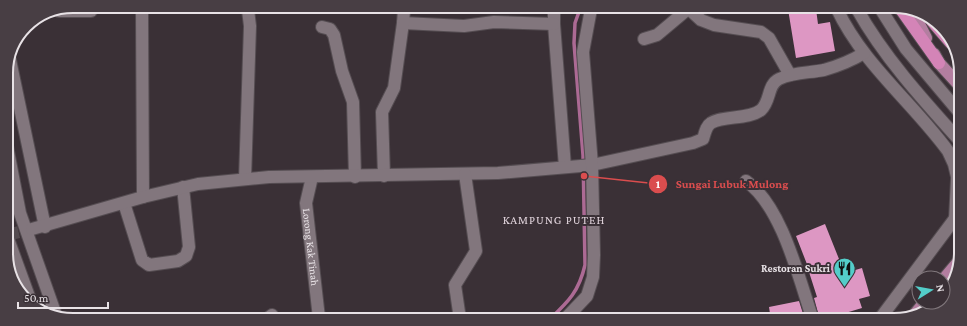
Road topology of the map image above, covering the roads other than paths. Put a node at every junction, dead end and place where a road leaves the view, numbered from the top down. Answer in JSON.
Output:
{"nodes":[{"id":1,"x":142,"y":13,"type":"edge"},
{"id":2,"x":248,"y":13,"type":"edge"},
{"id":3,"x":404,"y":13,"type":"edge"},
{"id":4,"x":554,"y":13,"type":"edge"},
{"id":5,"x":590,"y":13,"type":"edge"},
{"id":6,"x":684,"y":13,"type":"edge"},
{"id":7,"x":693,"y":13,"type":"edge"},
{"id":8,"x":839,"y":13,"type":"edge"},
{"id":9,"x":860,"y":13,"type":"edge"},
{"id":10,"x":883,"y":13,"type":"edge"},
{"id":11,"x":909,"y":15,"type":"edge"},
{"id":12,"x":403,"y":23,"type":"junction"},
{"id":13,"x":554,"y":24,"type":"junction"},
{"id":14,"x":322,"y":26,"type":"dead end"},
{"id":15,"x":644,"y":40,"type":"dead end"},
{"id":16,"x":864,"y":53,"type":"junction"},
{"id":17,"x":939,"y":63,"type":"joint"},
{"id":18,"x":13,"y":74,"type":"edge"},
{"id":19,"x":790,"y":75,"type":"junction"},
{"id":20,"x":954,"y":79,"type":"edge"},
{"id":21,"x":954,"y":105,"type":"edge"},
{"id":22,"x":954,"y":134,"type":"edge"},
{"id":23,"x":954,"y":164,"type":"edge"},
{"id":24,"x":590,"y":165,"type":"junction"},
{"id":25,"x":565,"y":167,"type":"junction"},
{"id":26,"x":466,"y":174,"type":"junction"},
{"id":27,"x":312,"y":176,"type":"junction"},
{"id":28,"x":384,"y":176,"type":"junction"},
{"id":29,"x":13,"y":177,"type":"edge"},
{"id":30,"x":355,"y":177,"type":"junction"},
{"id":31,"x":245,"y":179,"type":"junction"},
{"id":32,"x":746,"y":180,"type":"dead end"},
{"id":33,"x":183,"y":187,"type":"junction"},
{"id":34,"x":143,"y":197,"type":"junction"},
{"id":35,"x":124,"y":203,"type":"junction"},
{"id":36,"x":954,"y":220,"type":"edge"},
{"id":37,"x":45,"y":227,"type":"junction"},
{"id":38,"x":32,"y":229,"type":"tunnel mouth"},
{"id":39,"x":13,"y":252,"type":"edge"},
{"id":40,"x":27,"y":292,"type":"edge"},
{"id":41,"x":54,"y":310,"type":"edge"},
{"id":42,"x":318,"y":313,"type":"edge"},
{"id":43,"x":459,"y":313,"type":"edge"},
{"id":44,"x":571,"y":313,"type":"edge"},
{"id":45,"x":811,"y":313,"type":"edge"},
{"id":46,"x":884,"y":313,"type":"edge"}],
"edges":[{"from":1,"to":34,"type":"street"},
{"from":2,"to":31,"type":"street"},
{"from":3,"to":12,"type":"street"},
{"from":4,"to":13,"type":"street"},
{"from":5,"to":24,"type":"street"},
{"from":6,"to":15,"type":"street"},
{"from":7,"to":19,"type":"street"},
{"from":8,"to":16,"type":"street"},
{"from":9,"to":22,"type":"street"},
{"from":10,"to":21,"type":"street"},
{"from":11,"to":17,"type":"highway"},
{"from":12,"to":13,"type":"street"},
{"from":12,"to":28,"type":"street"},
{"from":13,"to":25,"type":"street"},
{"from":14,"to":30,"type":"street"},
{"from":16,"to":19,"type":"street"},
{"from":16,"to":23,"type":"street"},
{"from":17,"to":20,"type":"main road"},
{"from":18,"to":37,"type":"street"},
{"from":19,"to":24,"type":"street"},
{"from":24,"to":25,"type":"street"},
{"from":24,"to":44,"type":"street"},
{"from":25,"to":26,"type":"street"},
{"from":26,"to":28,"type":"street"},
{"from":26,"to":43,"type":"street"},
{"from":27,"to":30,"type":"street"},
{"from":27,"to":31,"type":"street"},
{"from":27,"to":42,"type":"street","name":"Lorong Kak Tinah"},
{"from":28,"to":30,"type":"street"},
{"from":29,"to":41,"type":"street"},
{"from":31,"to":33,"type":"street"},
{"from":32,"to":45,"type":"street"},
{"from":33,"to":34,"type":"street"},
{"from":33,"to":35,"type":"street"},
{"from":34,"to":35,"type":"street"},
{"from":35,"to":37,"type":"street"},
{"from":36,"to":46,"type":"street"},
{"from":37,"to":38,"type":"street"},
{"from":39,"to":40,"type":"street"}]}
